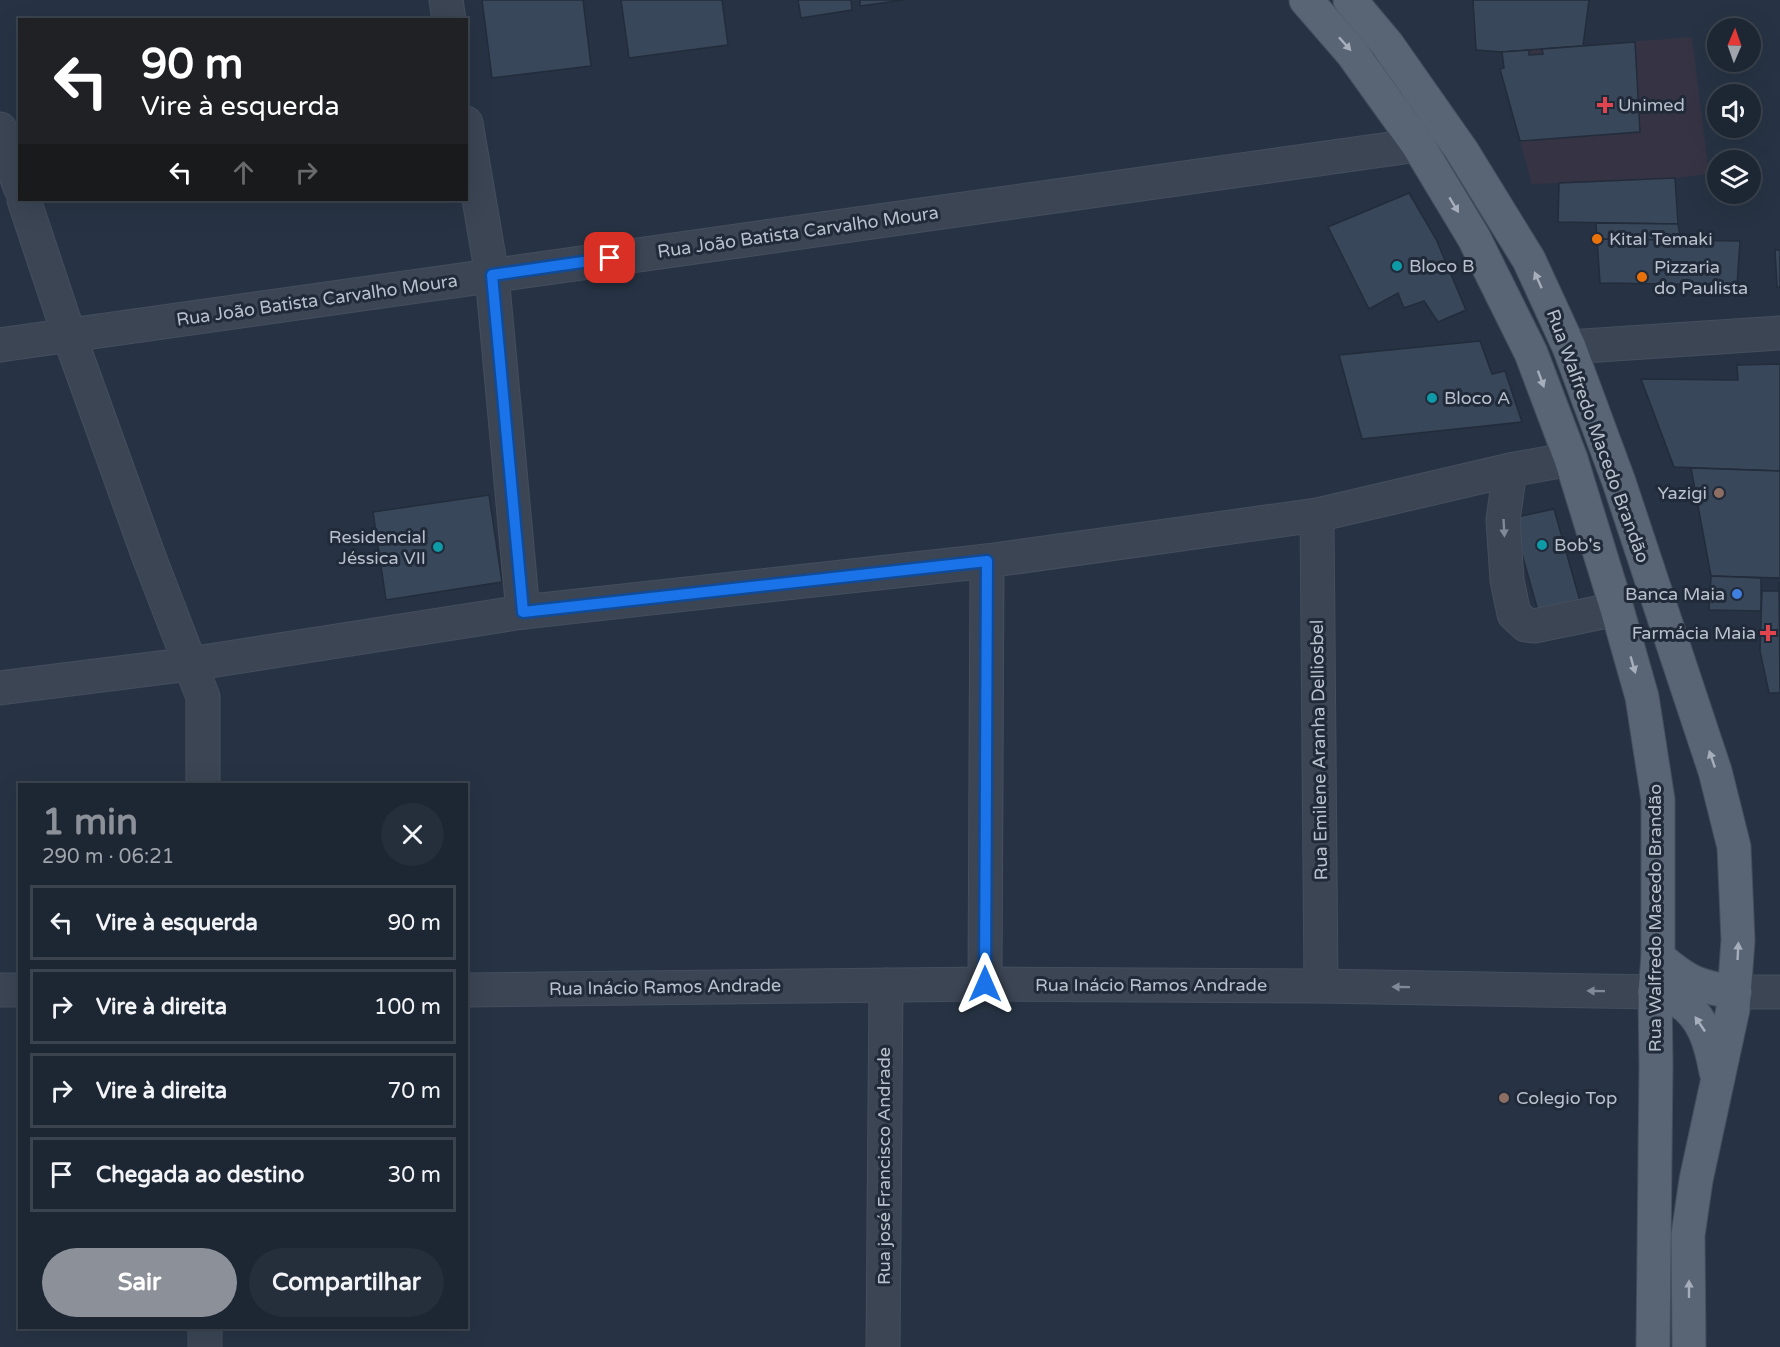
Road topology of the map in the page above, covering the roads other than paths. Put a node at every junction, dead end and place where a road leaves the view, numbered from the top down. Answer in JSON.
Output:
{"nodes":[{"id":1,"x":446,"y":0,"type":"edge"},
{"id":2,"x":1306,"y":0,"type":"edge"},
{"id":3,"x":1350,"y":0,"type":"edge"},
{"id":4,"x":450,"y":18,"type":"edge"},
{"id":5,"x":0,"y":129,"type":"edge"},
{"id":6,"x":468,"y":135,"type":"edge"},
{"id":7,"x":1418,"y":145,"type":"junction"},
{"id":8,"x":18,"y":181,"type":"edge"},
{"id":9,"x":24,"y":201,"type":"edge"},
{"id":10,"x":492,"y":275,"type":"junction"},
{"id":11,"x":1780,"y":333,"type":"edge"},
{"id":12,"x":69,"y":335,"type":"junction"},
{"id":13,"x":0,"y":345,"type":"edge"},
{"id":14,"x":1569,"y":348,"type":"junction"},
{"id":15,"x":1571,"y":459,"type":"junction"},
{"id":16,"x":1510,"y":470,"type":"junction"},
{"id":17,"x":1317,"y":515,"type":"junction"},
{"id":18,"x":987,"y":561,"type":"junction"},
{"id":19,"x":1617,"y":609,"type":"junction"},
{"id":20,"x":523,"y":612,"type":"junction"},
{"id":21,"x":190,"y":664,"type":"junction"},
{"id":22,"x":0,"y":688,"type":"edge"},
{"id":23,"x":203,"y":783,"type":"edge"},
{"id":24,"x":1658,"y":957,"type":"junction"},
{"id":25,"x":886,"y":984,"type":"junction"},
{"id":26,"x":985,"y":984,"type":"junction"},
{"id":27,"x":1321,"y":986,"type":"junction"},
{"id":28,"x":0,"y":990,"type":"edge"},
{"id":29,"x":18,"y":990,"type":"edge"},
{"id":30,"x":468,"y":990,"type":"edge"},
{"id":31,"x":1655,"y":992,"type":"junction"},
{"id":32,"x":1735,"y":992,"type":"junction"},
{"id":33,"x":1780,"y":992,"type":"edge"},
{"id":34,"x":1717,"y":1077,"type":"junction"},
{"id":35,"x":205,"y":1329,"type":"edge"},
{"id":36,"x":205,"y":1347,"type":"edge"},
{"id":37,"x":883,"y":1347,"type":"edge"},
{"id":38,"x":1653,"y":1347,"type":"edge"},
{"id":39,"x":1689,"y":1347,"type":"edge"}],
"edges":[{"from":1,"to":4,"type":"street"},
{"from":2,"to":7,"type":"main road","name":"Rua Walfredo Macedo Brandão","one_way":true},
{"from":14,"to":3,"type":"main road","name":"Rua Walfredo Macedo Brandão","one_way":true},
{"from":5,"to":8,"type":"street"},
{"from":6,"to":10,"type":"street"},
{"from":7,"to":10,"type":"street","name":"Rua João Batista Carvalho Moura"},
{"from":7,"to":15,"type":"main road","name":"Rua Walfredo Macedo Brandão","one_way":true},
{"from":9,"to":12,"type":"street"},
{"from":10,"to":12,"type":"street","name":"Rua João Batista Carvalho Moura"},
{"from":10,"to":20,"type":"street"},
{"from":11,"to":14,"type":"street"},
{"from":12,"to":13,"type":"street","name":"Rua João Batista Carvalho Moura"},
{"from":12,"to":21,"type":"street"},
{"from":32,"to":14,"type":"main road","name":"Rua Walfredo Macedo Brandão","one_way":true},
{"from":15,"to":16,"type":"street"},
{"from":15,"to":19,"type":"main road","name":"Rua Walfredo Macedo Brandão"},
{"from":16,"to":17,"type":"street"},
{"from":16,"to":19,"type":"street","one_way":true},
{"from":17,"to":18,"type":"street"},
{"from":17,"to":27,"type":"street","name":"Rua Emilene Aranha Delliosbel"},
{"from":18,"to":20,"type":"street"},
{"from":18,"to":26,"type":"street"},
{"from":19,"to":24,"type":"main road","name":"Rua Walfredo Macedo Brandão","one_way":true},
{"from":20,"to":21,"type":"street"},
{"from":21,"to":22,"type":"street"},
{"from":21,"to":23,"type":"street"},
{"from":24,"to":31,"type":"main road","name":"Rua Walfredo Macedo Brandão"},
{"from":24,"to":32,"type":"main road"},
{"from":25,"to":26,"type":"street","name":"Rua Inácio Ramos Andrade"},
{"from":25,"to":30,"type":"street","name":"Rua Inácio Ramos Andrade"},
{"from":25,"to":37,"type":"street","name":"Rua josé Francisco Andrade"},
{"from":26,"to":27,"type":"street","name":"Rua Inácio Ramos Andrade"},
{"from":31,"to":27,"type":"street","name":"Rua Inácio Ramos Andrade","one_way":true},
{"from":28,"to":29,"type":"street"},
{"from":34,"to":31,"type":"main road","one_way":true},
{"from":31,"to":38,"type":"main road","name":"Rua Walfredo Macedo Brandão"},
{"from":32,"to":33,"type":"street"},
{"from":32,"to":34,"type":"main road","name":"Rua Walfredo Macedo Brandão"},
{"from":39,"to":34,"type":"main road","name":"Rua Walfredo Macedo Brandão","one_way":true},
{"from":35,"to":36,"type":"street"}]}
